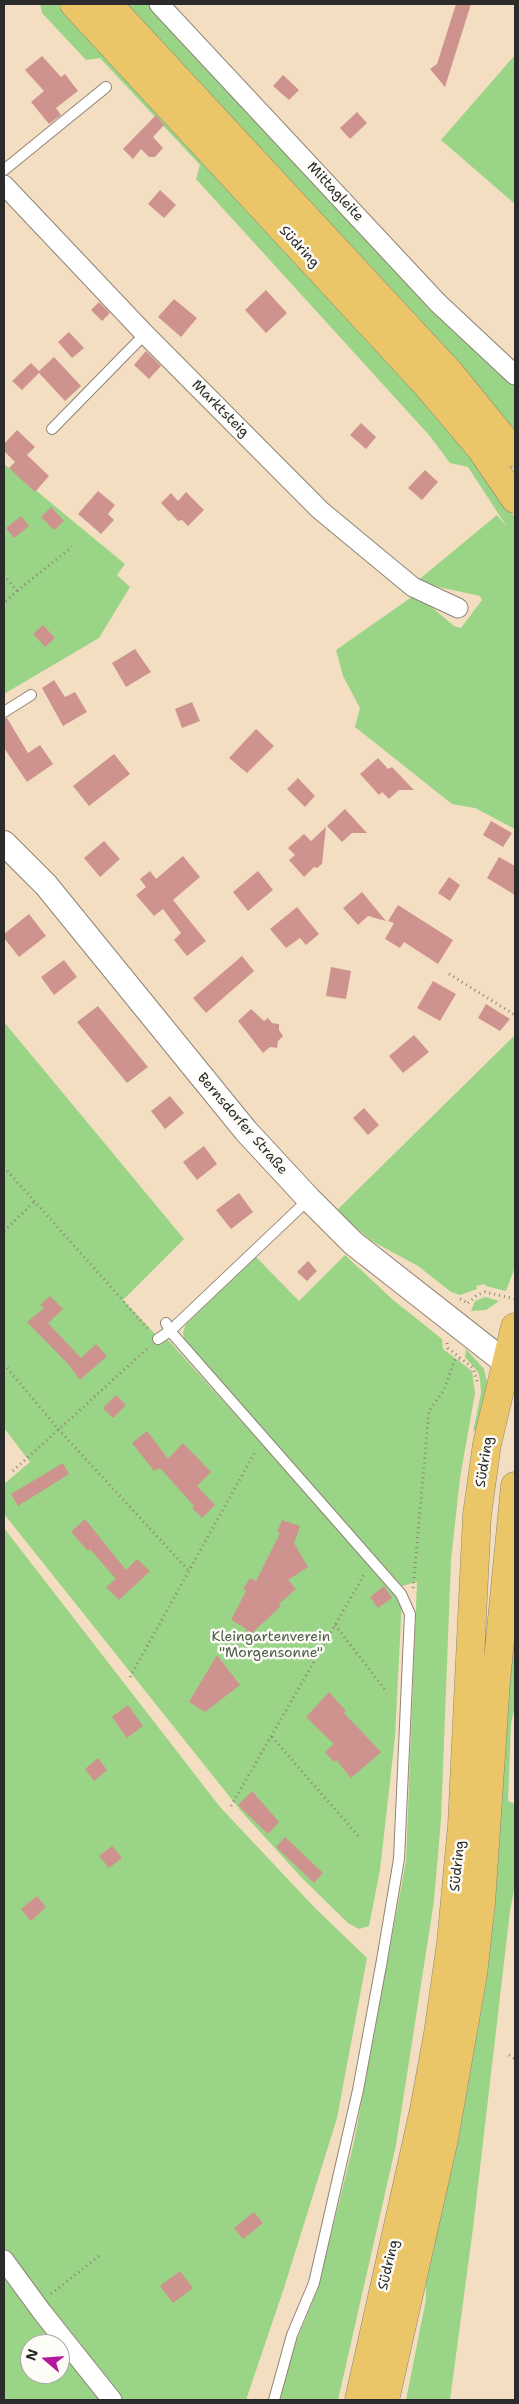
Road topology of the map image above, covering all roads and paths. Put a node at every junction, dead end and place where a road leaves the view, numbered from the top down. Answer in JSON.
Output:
{"nodes":[{"id":1,"x":74,"y":4,"type":"edge"},
{"id":2,"x":108,"y":4,"type":"edge"},
{"id":3,"x":159,"y":4,"type":"edge"},
{"id":4,"x":106,"y":88,"type":"dead end"},
{"id":5,"x":4,"y":170,"type":"edge"},
{"id":6,"x":4,"y":185,"type":"edge"},
{"id":7,"x":145,"y":334,"type":"junction"},
{"id":8,"x":515,"y":375,"type":"edge"},
{"id":9,"x":52,"y":428,"type":"dead end"},
{"id":10,"x":515,"y":453,"type":"edge"},
{"id":11,"x":515,"y":499,"type":"edge"},
{"id":12,"x":72,"y":547,"type":"dead end"},
{"id":13,"x":4,"y":575,"type":"edge"},
{"id":14,"x":17,"y":591,"type":"junction"},
{"id":15,"x":4,"y":603,"type":"edge"},
{"id":16,"x":458,"y":608,"type":"dead end"},
{"id":17,"x":31,"y":695,"type":"dead end"},
{"id":18,"x":4,"y":712,"type":"edge"},
{"id":19,"x":4,"y":843,"type":"edge"},
{"id":20,"x":449,"y":974,"type":"dead end"},
{"id":21,"x":515,"y":1014,"type":"edge"},
{"id":22,"x":4,"y":1167,"type":"edge"},
{"id":23,"x":309,"y":1199,"type":"junction"},
{"id":24,"x":34,"y":1202,"type":"junction"},
{"id":25,"x":4,"y":1231,"type":"edge"},
{"id":26,"x":502,"y":1296,"type":"dead end"},
{"id":27,"x":515,"y":1299,"type":"edge"},
{"id":28,"x":168,"y":1327,"type":"junction"},
{"id":29,"x":515,"y":1327,"type":"edge"},
{"id":30,"x":158,"y":1339,"type":"junction"},
{"id":31,"x":4,"y":1364,"type":"edge"},
{"id":32,"x":510,"y":1367,"type":"edge"},
{"id":33,"x":477,"y":1393,"type":"dead end"},
{"id":34,"x":59,"y":1430,"type":"junction"},
{"id":35,"x":264,"y":1455,"type":"dead end"},
{"id":36,"x":13,"y":1471,"type":"dead end"},
{"id":37,"x":515,"y":1486,"type":"edge"},
{"id":38,"x":368,"y":1567,"type":"dead end"},
{"id":39,"x":189,"y":1571,"type":"junction"},
{"id":40,"x":410,"y":1614,"type":"junction"},
{"id":41,"x":335,"y":1626,"type":"junction"},
{"id":42,"x":130,"y":1677,"type":"dead end"},
{"id":43,"x":386,"y":1691,"type":"dead end"},
{"id":44,"x":272,"y":1737,"type":"junction"},
{"id":45,"x":231,"y":1806,"type":"dead end"},
{"id":46,"x":360,"y":1838,"type":"dead end"},
{"id":47,"x":509,"y":2055,"type":"dead end"},
{"id":48,"x":515,"y":2059,"type":"edge"},
{"id":49,"x":99,"y":2256,"type":"dead end"},
{"id":50,"x":4,"y":2260,"type":"edge"},
{"id":51,"x":37,"y":2306,"type":"junction"},
{"id":52,"x":112,"y":2400,"type":"edge"},
{"id":53,"x":274,"y":2400,"type":"edge"},
{"id":54,"x":359,"y":2400,"type":"edge"},
{"id":55,"x":385,"y":2400,"type":"edge"}],
"edges":[{"from":1,"to":11,"type":"main road","name":"Südring"},
{"from":2,"to":10,"type":"main road","name":"Südring"},
{"from":3,"to":8,"type":"street","name":"Mittagleite"},
{"from":4,"to":5,"type":"lane"},
{"from":6,"to":7,"type":"street","name":"Marktsteig"},
{"from":7,"to":9,"type":"lane"},
{"from":7,"to":16,"type":"street","name":"Marktsteig"},
{"from":12,"to":14,"type":"path"},
{"from":13,"to":14,"type":"path"},
{"from":14,"to":15,"type":"path"},
{"from":17,"to":18,"type":"lane"},
{"from":19,"to":23,"type":"street","name":"Bernsdorfer Straße"},
{"from":20,"to":21,"type":"path"},
{"from":22,"to":24,"type":"path"},
{"from":23,"to":28,"type":"lane"},
{"from":23,"to":32,"type":"street","name":"Bernsdorfer Straße"},
{"from":24,"to":25,"type":"path"},
{"from":24,"to":30,"type":"path"},
{"from":26,"to":27,"type":"path"},
{"from":28,"to":30,"type":"lane"},
{"from":28,"to":40,"type":"lane"},
{"from":29,"to":32,"type":"main road","name":"Südring"},
{"from":30,"to":34,"type":"path"},
{"from":31,"to":34,"type":"path"},
{"from":32,"to":54,"type":"main road","name":"Südring"},
{"from":33,"to":40,"type":"path"},
{"from":34,"to":36,"type":"path"},
{"from":34,"to":39,"type":"path"},
{"from":35,"to":39,"type":"path"},
{"from":37,"to":55,"type":"main road","name":"Südring"},
{"from":38,"to":41,"type":"path"},
{"from":39,"to":42,"type":"path"},
{"from":40,"to":53,"type":"lane"},
{"from":41,"to":43,"type":"path"},
{"from":41,"to":44,"type":"path"},
{"from":44,"to":45,"type":"path"},
{"from":44,"to":46,"type":"path"},
{"from":47,"to":48,"type":"path"},
{"from":49,"to":51,"type":"path"},
{"from":50,"to":51,"type":"street"},
{"from":51,"to":52,"type":"street"}]}
